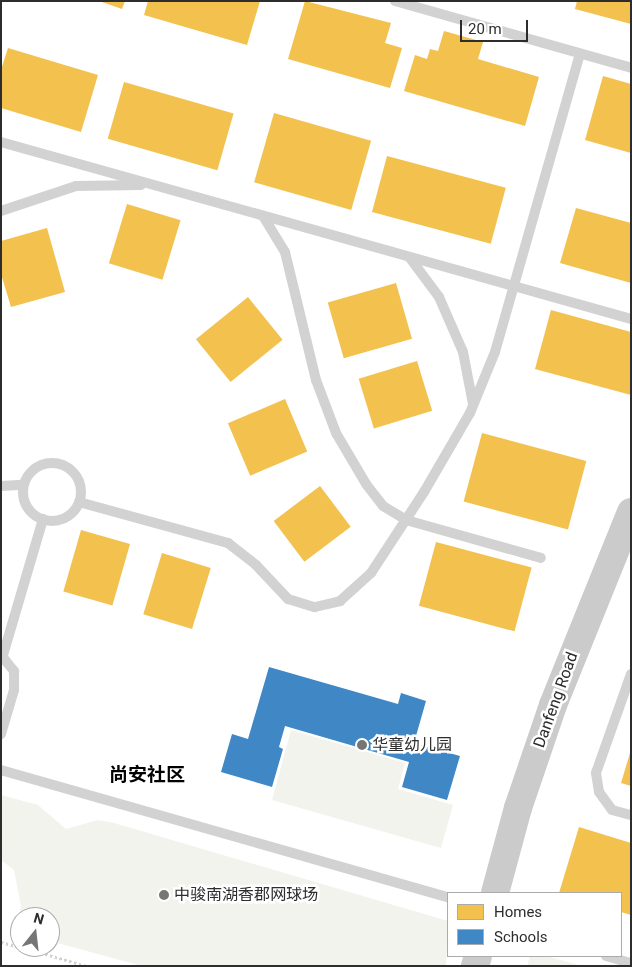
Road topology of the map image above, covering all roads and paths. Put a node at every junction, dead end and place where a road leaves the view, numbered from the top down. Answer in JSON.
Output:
{"nodes":[{"id":1,"x":395,"y":1,"type":"edge"},
{"id":2,"x":580,"y":54,"type":"junction"},
{"id":3,"x":631,"y":68,"type":"edge"},
{"id":4,"x":1,"y":142,"type":"edge"},
{"id":5,"x":153,"y":185,"type":"junction"},
{"id":6,"x":1,"y":211,"type":"edge"},
{"id":7,"x":263,"y":216,"type":"junction"},
{"id":8,"x":410,"y":258,"type":"junction"},
{"id":9,"x":514,"y":287,"type":"junction"},
{"id":10,"x":631,"y":320,"type":"edge"},
{"id":11,"x":473,"y":404,"type":"junction"},
{"id":12,"x":23,"y":485,"type":"junction"},
{"id":13,"x":1,"y":486,"type":"edge"},
{"id":14,"x":79,"y":502,"type":"junction"},
{"id":15,"x":631,"y":512,"type":"edge"},
{"id":16,"x":43,"y":519,"type":"junction"},
{"id":17,"x":406,"y":520,"type":"junction"},
{"id":18,"x":541,"y":558,"type":"dead end"},
{"id":19,"x":2,"y":655,"type":"edge"},
{"id":20,"x":631,"y":674,"type":"edge"},
{"id":21,"x":1,"y":734,"type":"edge"},
{"id":22,"x":1,"y":770,"type":"edge"},
{"id":23,"x":631,"y":815,"type":"edge"},
{"id":24,"x":495,"y":892,"type":"edge"},
{"id":25,"x":447,"y":897,"type":"edge"},
{"id":26,"x":55,"y":957,"type":"edge"},
{"id":27,"x":610,"y":957,"type":"edge"},
{"id":28,"x":631,"y":963,"type":"edge"},
{"id":29,"x":87,"y":966,"type":"edge"}],
"edges":[{"from":1,"to":2,"type":"lane"},
{"from":2,"to":3,"type":"lane"},
{"from":2,"to":9,"type":"lane"},
{"from":4,"to":5,"type":"lane"},
{"from":5,"to":6,"type":"lane"},
{"from":5,"to":7,"type":"lane"},
{"from":7,"to":8,"type":"lane"},
{"from":7,"to":17,"type":"lane"},
{"from":8,"to":9,"type":"lane"},
{"from":8,"to":11,"type":"lane"},
{"from":9,"to":10,"type":"lane"},
{"from":9,"to":11,"type":"lane"},
{"from":11,"to":17,"type":"lane"},
{"from":12,"to":13,"type":"lane"},
{"from":12,"to":14,"type":"lane"},
{"from":12,"to":16,"type":"lane"},
{"from":14,"to":16,"type":"lane"},
{"from":14,"to":17,"type":"lane"},
{"from":15,"to":24,"type":"main road","name":"Danfeng Road"},
{"from":16,"to":19,"type":"lane"},
{"from":17,"to":18,"type":"lane"},
{"from":19,"to":21,"type":"lane"},
{"from":20,"to":23,"type":"lane"},
{"from":22,"to":25,"type":"lane"},
{"from":26,"to":29,"type":"path"},
{"from":27,"to":28,"type":"lane"}]}
